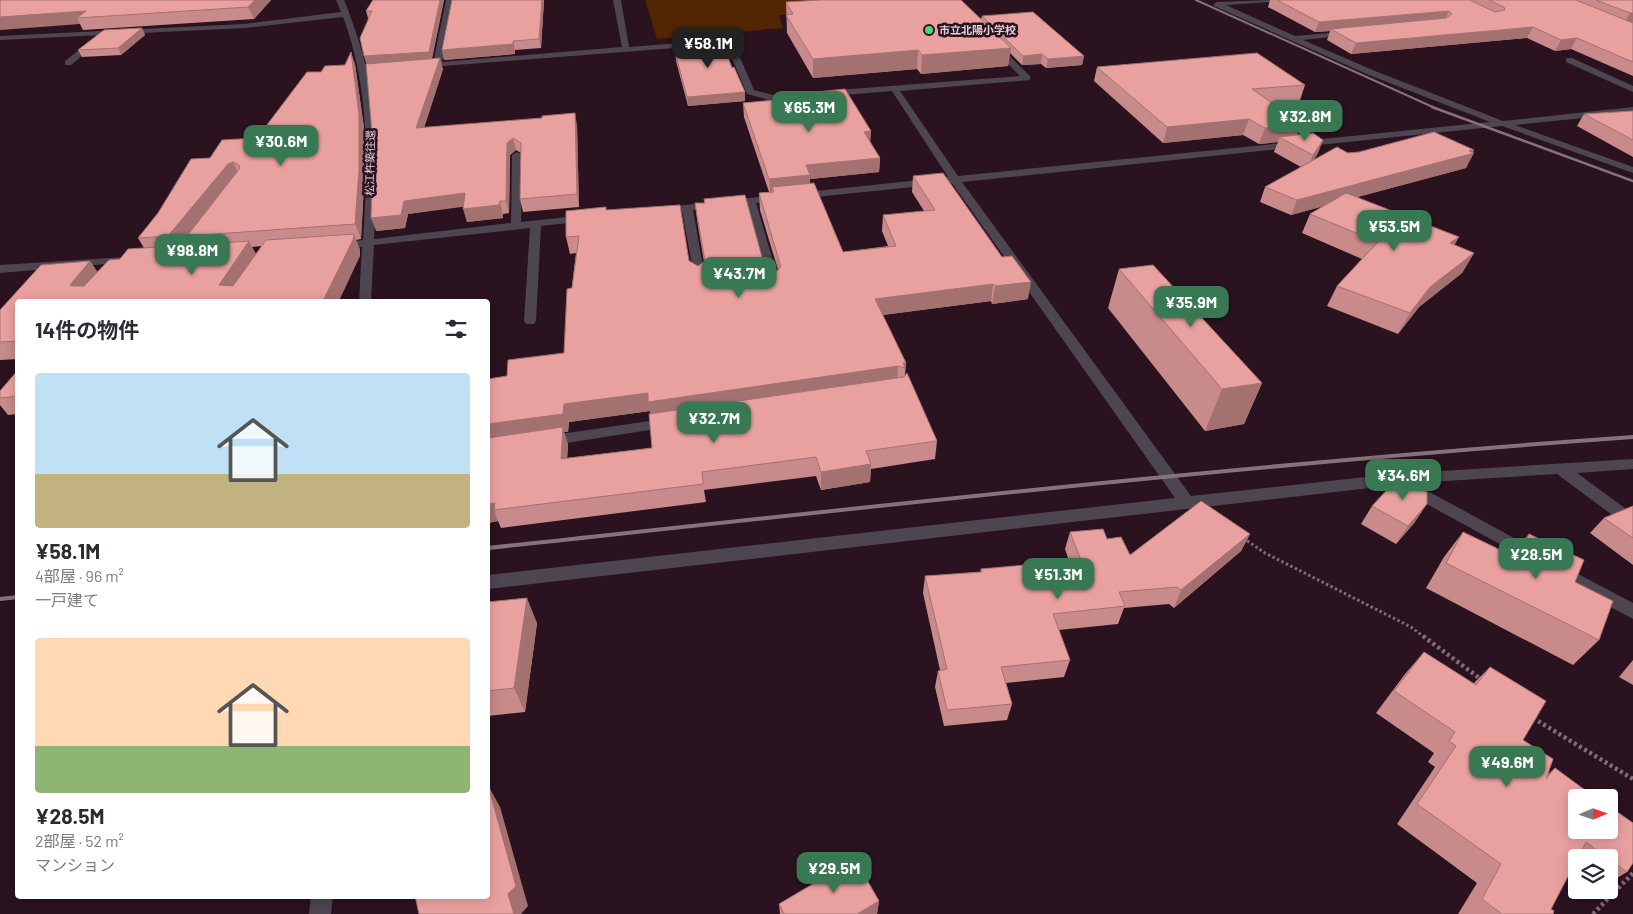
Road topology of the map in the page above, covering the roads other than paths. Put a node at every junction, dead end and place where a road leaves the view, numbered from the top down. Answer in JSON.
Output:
{"nodes":[{"id":1,"x":340,"y":0,"type":"edge"},
{"id":2,"x":450,"y":0,"type":"edge"},
{"id":3,"x":617,"y":0,"type":"edge"},
{"id":4,"x":1270,"y":0,"type":"edge"},
{"id":5,"x":347,"y":14,"type":"junction"},
{"id":6,"x":105,"y":33,"type":"junction"},
{"id":7,"x":1353,"y":33,"type":"edge"},
{"id":8,"x":0,"y":38,"type":"edge"},
{"id":9,"x":986,"y":38,"type":"edge"},
{"id":10,"x":1294,"y":38,"type":"junction"},
{"id":11,"x":626,"y":50,"type":"junction"},
{"id":12,"x":1569,"y":60,"type":"dead end"},
{"id":13,"x":68,"y":63,"type":"dead end"},
{"id":14,"x":437,"y":65,"type":"junction"},
{"id":15,"x":410,"y":67,"type":"edge"},
{"id":16,"x":1633,"y":88,"type":"edge"},
{"id":17,"x":894,"y":89,"type":"junction"},
{"id":18,"x":1633,"y":110,"type":"edge"},
{"id":19,"x":1504,"y":124,"type":"junction"},
{"id":20,"x":517,"y":156,"type":"dead end"},
{"id":21,"x":1633,"y":170,"type":"edge"},
{"id":22,"x":955,"y":180,"type":"junction"},
{"id":23,"x":750,"y":201,"type":"junction"},
{"id":24,"x":687,"y":207,"type":"junction"},
{"id":25,"x":648,"y":211,"type":"edge"},
{"id":26,"x":602,"y":216,"type":"edge"},
{"id":27,"x":536,"y":223,"type":"junction"},
{"id":28,"x":516,"y":225,"type":"junction"},
{"id":29,"x":367,"y":244,"type":"junction"},
{"id":30,"x":328,"y":246,"type":"edge"},
{"id":31,"x":143,"y":259,"type":"edge"},
{"id":32,"x":123,"y":260,"type":"junction"},
{"id":33,"x":0,"y":269,"type":"edge"},
{"id":34,"x":112,"y":274,"type":"edge"},
{"id":35,"x":699,"y":278,"type":"edge"},
{"id":36,"x":774,"y":285,"type":"edge"},
{"id":37,"x":365,"y":299,"type":"edge"},
{"id":38,"x":530,"y":321,"type":"dead end"},
{"id":39,"x":682,"y":421,"type":"edge"},
{"id":40,"x":536,"y":442,"type":"edge"},
{"id":41,"x":1633,"y":464,"type":"edge"},
{"id":42,"x":1562,"y":470,"type":"junction"},
{"id":43,"x":1394,"y":478,"type":"junction"},
{"id":44,"x":1186,"y":501,"type":"junction"},
{"id":45,"x":1633,"y":522,"type":"edge"},
{"id":46,"x":490,"y":582,"type":"edge"},
{"id":47,"x":1633,"y":612,"type":"edge"},
{"id":48,"x":322,"y":899,"type":"edge"},
{"id":49,"x":320,"y":914,"type":"edge"}],
"edges":[{"from":1,"to":5,"type":"street","name":"松江杵築往還"},
{"from":2,"to":14,"type":"street"},
{"from":3,"to":11,"type":"street"},
{"from":4,"to":10,"type":"street"},
{"from":5,"to":6,"type":"street"},
{"from":5,"to":29,"type":"street","name":"松江杵築往還"},
{"from":6,"to":8,"type":"street"},
{"from":6,"to":13,"type":"street"},
{"from":7,"to":10,"type":"street"},
{"from":9,"to":17,"type":"street"},
{"from":10,"to":19,"type":"street"},
{"from":11,"to":14,"type":"street"},
{"from":11,"to":17,"type":"street"},
{"from":12,"to":16,"type":"street"},
{"from":14,"to":15,"type":"street"},
{"from":17,"to":22,"type":"street"},
{"from":18,"to":19,"type":"street"},
{"from":19,"to":21,"type":"street"},
{"from":19,"to":22,"type":"street"},
{"from":20,"to":28,"type":"street"},
{"from":22,"to":23,"type":"street"},
{"from":22,"to":44,"type":"street"},
{"from":23,"to":24,"type":"street"},
{"from":23,"to":36,"type":"street"},
{"from":24,"to":25,"type":"street"},
{"from":24,"to":35,"type":"street"},
{"from":26,"to":27,"type":"street"},
{"from":27,"to":28,"type":"street"},
{"from":27,"to":38,"type":"street"},
{"from":28,"to":29,"type":"street"},
{"from":29,"to":30,"type":"street"},
{"from":29,"to":37,"type":"street","name":"松江杵築往還"},
{"from":31,"to":32,"type":"street"},
{"from":32,"to":33,"type":"street"},
{"from":32,"to":34,"type":"street"},
{"from":39,"to":40,"type":"street"},
{"from":41,"to":42,"type":"street"},
{"from":42,"to":43,"type":"street"},
{"from":42,"to":45,"type":"street"},
{"from":43,"to":44,"type":"street"},
{"from":43,"to":47,"type":"street"},
{"from":44,"to":46,"type":"street"},
{"from":48,"to":49,"type":"street"}]}
